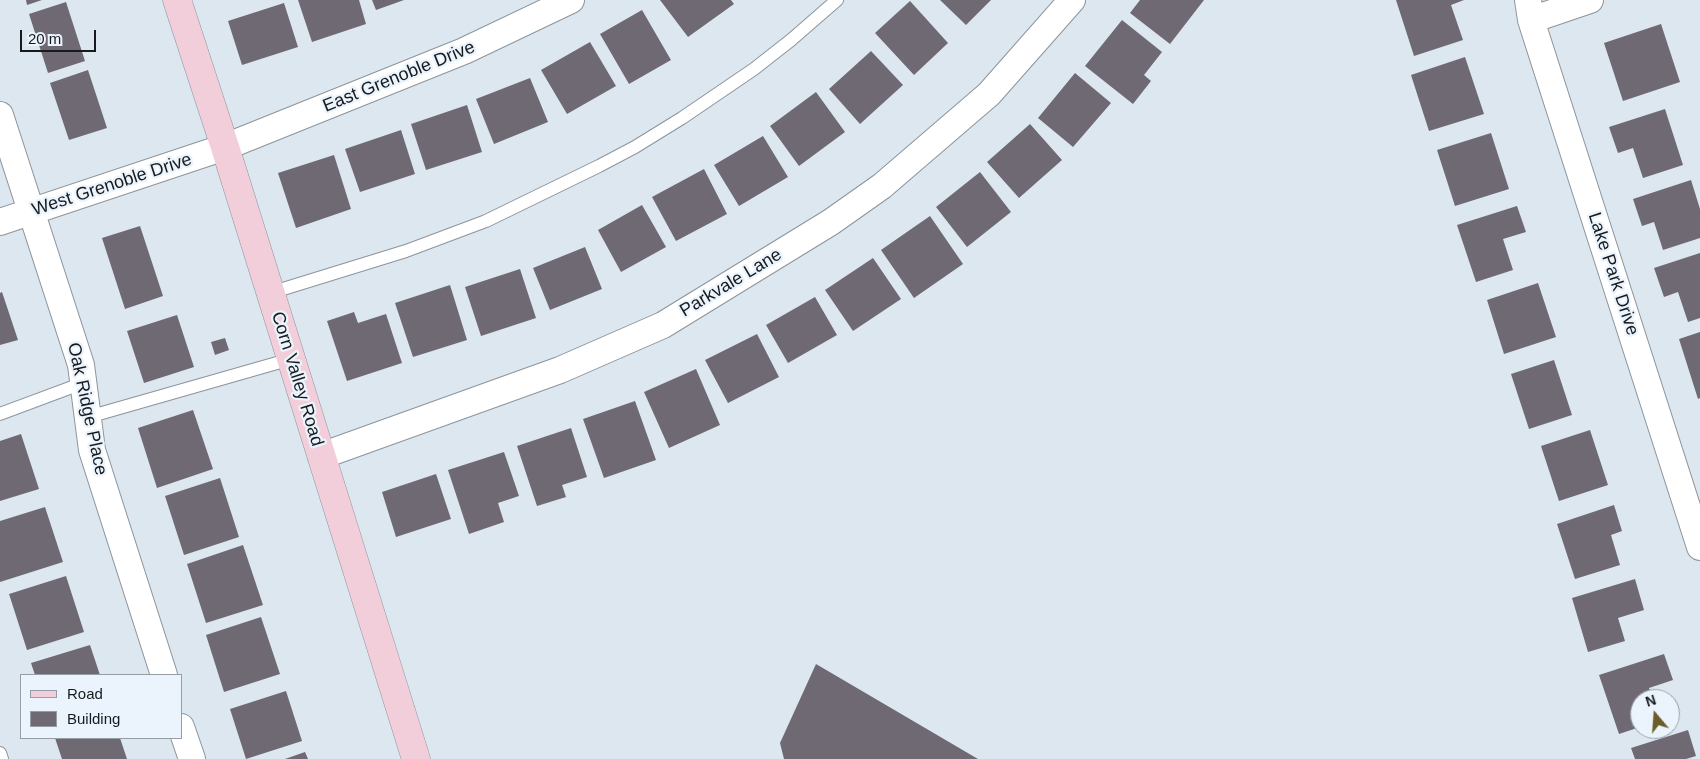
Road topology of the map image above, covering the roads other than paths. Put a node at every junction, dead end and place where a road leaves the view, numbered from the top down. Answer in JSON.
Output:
{"nodes":[{"id":1,"x":177,"y":0,"type":"edge"},
{"id":2,"x":571,"y":0,"type":"edge"},
{"id":3,"x":837,"y":0,"type":"edge"},
{"id":4,"x":1072,"y":0,"type":"edge"},
{"id":5,"x":1590,"y":0,"type":"edge"},
{"id":6,"x":1530,"y":10,"type":"edge"},
{"id":7,"x":0,"y":115,"type":"edge"},
{"id":8,"x":225,"y":147,"type":"junction"},
{"id":9,"x":32,"y":211,"type":"junction"},
{"id":10,"x":0,"y":222,"type":"edge"},
{"id":11,"x":270,"y":293,"type":"junction"},
{"id":12,"x":291,"y":358,"type":"junction"},
{"id":13,"x":83,"y":383,"type":"junction"},
{"id":14,"x":0,"y":414,"type":"edge"},
{"id":15,"x":88,"y":417,"type":"junction"},
{"id":16,"x":321,"y":456,"type":"junction"},
{"id":17,"x":1700,"y":547,"type":"edge"},
{"id":18,"x":164,"y":674,"type":"edge"},
{"id":19,"x":182,"y":730,"type":"edge"},
{"id":20,"x":0,"y":754,"type":"edge"},
{"id":21,"x":2,"y":759,"type":"edge"},
{"id":22,"x":192,"y":759,"type":"edge"},
{"id":23,"x":416,"y":759,"type":"edge"}],
"edges":[{"from":1,"to":8,"type":"main road","name":"Corn Valley Road"},
{"from":2,"to":8,"type":"street","name":"East Grenoble Drive"},
{"from":3,"to":11,"type":"lane"},
{"from":4,"to":16,"type":"street","name":"Parkvale Lane"},
{"from":5,"to":6,"type":"street"},
{"from":6,"to":17,"type":"street","name":"Lake Park Drive"},
{"from":7,"to":9,"type":"street","name":"Oak Ridge Place"},
{"from":8,"to":9,"type":"street","name":"West Grenoble Drive"},
{"from":8,"to":11,"type":"main road","name":"Corn Valley Road"},
{"from":9,"to":10,"type":"street","name":"West Grenoble Drive"},
{"from":9,"to":13,"type":"street","name":"Oak Ridge Place"},
{"from":11,"to":12,"type":"main road","name":"Corn Valley Road"},
{"from":12,"to":15,"type":"lane"},
{"from":12,"to":16,"type":"main road","name":"Corn Valley Road"},
{"from":13,"to":14,"type":"lane"},
{"from":13,"to":15,"type":"street","name":"Oak Ridge Place"},
{"from":15,"to":18,"type":"street","name":"Oak Ridge Place"},
{"from":16,"to":23,"type":"main road","name":"Corn Valley Road"},
{"from":19,"to":22,"type":"street"},
{"from":20,"to":21,"type":"lane"}]}
